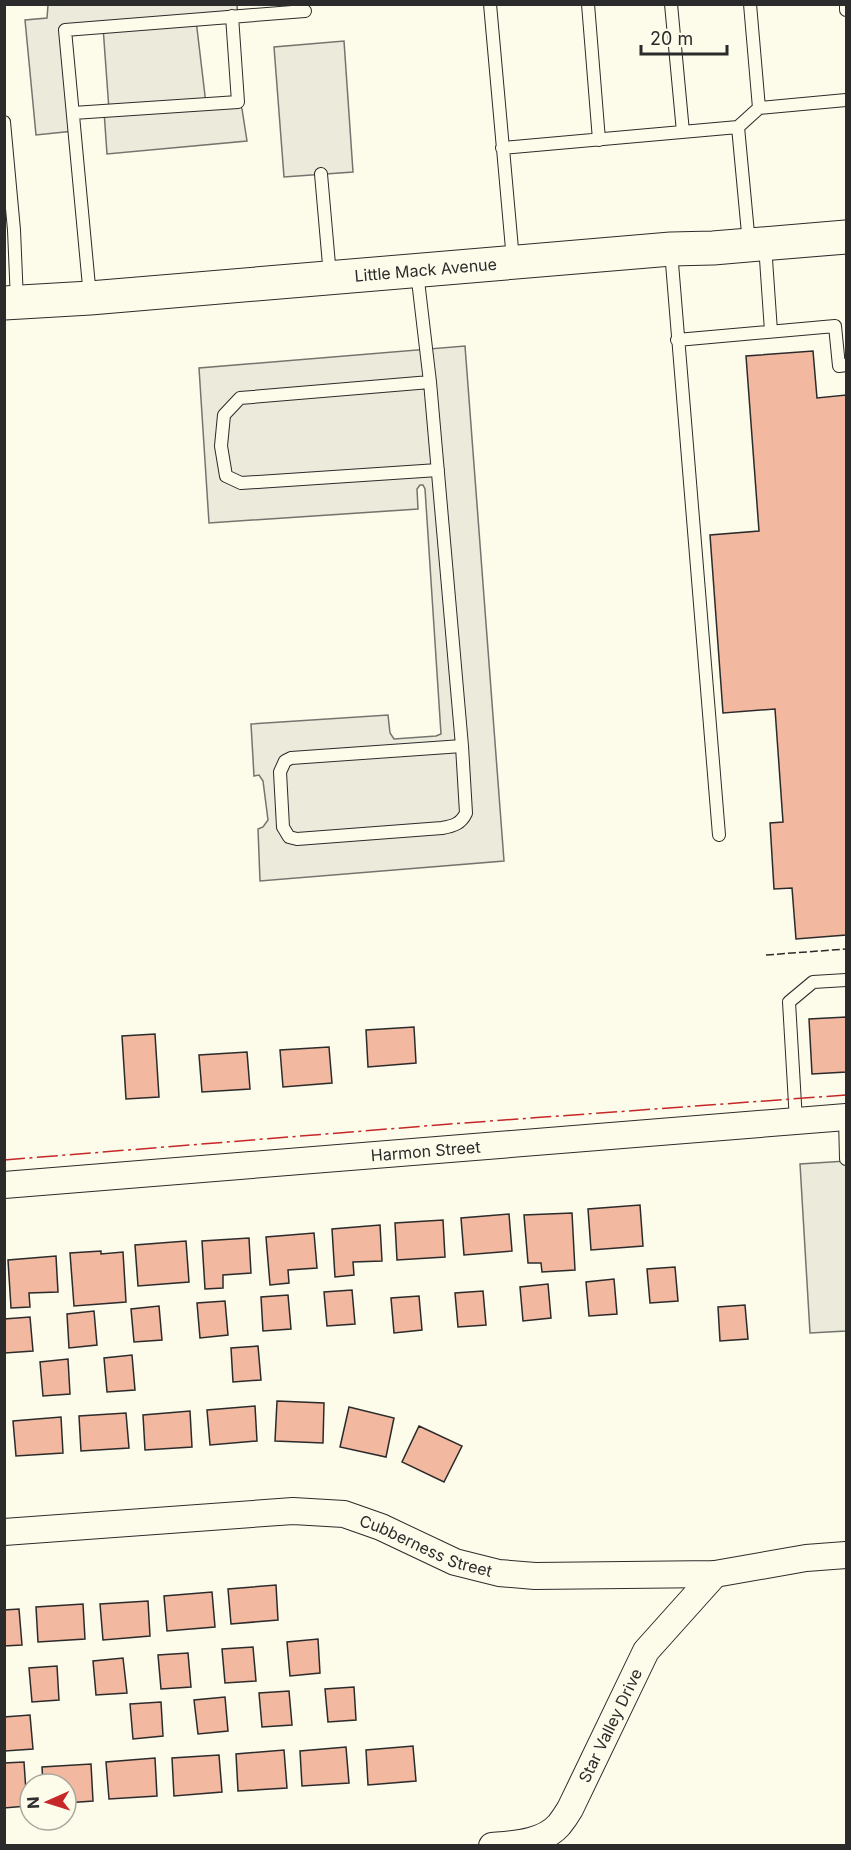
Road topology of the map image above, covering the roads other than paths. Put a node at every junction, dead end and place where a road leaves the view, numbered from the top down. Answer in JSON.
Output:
{"nodes":[{"id":1,"x":490,"y":4,"type":"edge"},
{"id":2,"x":588,"y":4,"type":"edge"},
{"id":3,"x":671,"y":4,"type":"edge"},
{"id":4,"x":750,"y":4,"type":"edge"},
{"id":5,"x":846,"y":4,"type":"edge"},
{"id":6,"x":846,"y":10,"type":"edge"},
{"id":7,"x":305,"y":11,"type":"dead end"},
{"id":8,"x":232,"y":16,"type":"junction"},
{"id":9,"x":846,"y":100,"type":"edge"},
{"id":10,"x":759,"y":108,"type":"junction"},
{"id":11,"x":73,"y":113,"type":"junction"},
{"id":12,"x":4,"y":122,"type":"edge"},
{"id":13,"x":738,"y":127,"type":"junction"},
{"id":14,"x":683,"y":132,"type":"junction"},
{"id":15,"x":599,"y":140,"type":"junction"},
{"id":16,"x":502,"y":148,"type":"junction"},
{"id":17,"x":321,"y":174,"type":"dead end"},
{"id":18,"x":846,"y":237,"type":"edge"},
{"id":19,"x":757,"y":245,"type":"junction"},
{"id":20,"x":671,"y":249,"type":"junction"},
{"id":21,"x":513,"y":262,"type":"junction"},
{"id":22,"x":416,"y":271,"type":"junction"},
{"id":23,"x":330,"y":277,"type":"junction"},
{"id":24,"x":90,"y":298,"type":"junction"},
{"id":25,"x":11,"y":303,"type":"edge"},
{"id":26,"x":771,"y":331,"type":"junction"},
{"id":27,"x":677,"y":340,"type":"junction"},
{"id":28,"x":846,"y":365,"type":"edge"},
{"id":29,"x":430,"y":382,"type":"junction"},
{"id":30,"x":438,"y":470,"type":"junction"},
{"id":31,"x":462,"y":746,"type":"junction"},
{"id":32,"x":719,"y":835,"type":"dead end"},
{"id":33,"x":846,"y":980,"type":"edge"},
{"id":34,"x":846,"y":1117,"type":"edge"},
{"id":35,"x":796,"y":1121,"type":"junction"},
{"id":36,"x":846,"y":1159,"type":"edge"},
{"id":37,"x":4,"y":1185,"type":"edge"},
{"id":38,"x":4,"y":1532,"type":"edge"},
{"id":39,"x":846,"y":1555,"type":"edge"},
{"id":40,"x":714,"y":1574,"type":"junction"},
{"id":41,"x":492,"y":1845,"type":"edge"}],
"edges":[{"from":1,"to":16,"type":"lane"},
{"from":2,"to":15,"type":"lane"},
{"from":3,"to":14,"type":"lane"},
{"from":4,"to":10,"type":"lane"},
{"from":5,"to":6,"type":"lane"},
{"from":7,"to":8,"type":"lane"},
{"from":8,"to":11,"type":"lane"},
{"from":8,"to":11,"type":"lane"},
{"from":9,"to":10,"type":"lane"},
{"from":10,"to":13,"type":"lane"},
{"from":11,"to":24,"type":"lane"},
{"from":12,"to":25,"type":"lane"},
{"from":13,"to":14,"type":"lane"},
{"from":13,"to":19,"type":"lane"},
{"from":14,"to":15,"type":"lane"},
{"from":15,"to":16,"type":"lane"},
{"from":16,"to":21,"type":"lane"},
{"from":17,"to":23,"type":"lane"},
{"from":18,"to":19,"type":"main road","name":"Little Mack Avenue"},
{"from":19,"to":20,"type":"main road","name":"Little Mack Avenue"},
{"from":19,"to":26,"type":"lane"},
{"from":20,"to":21,"type":"main road","name":"Little Mack Avenue"},
{"from":20,"to":27,"type":"lane"},
{"from":21,"to":22,"type":"main road","name":"Little Mack Avenue"},
{"from":22,"to":23,"type":"main road","name":"Little Mack Avenue"},
{"from":22,"to":29,"type":"lane"},
{"from":23,"to":24,"type":"main road","name":"Little Mack Avenue"},
{"from":24,"to":25,"type":"main road","name":"Little Mack Avenue"},
{"from":26,"to":27,"type":"lane"},
{"from":26,"to":28,"type":"lane"},
{"from":27,"to":32,"type":"lane"},
{"from":29,"to":30,"type":"lane"},
{"from":29,"to":30,"type":"lane"},
{"from":30,"to":31,"type":"lane"},
{"from":31,"to":31,"type":"lane"},
{"from":33,"to":35,"type":"lane"},
{"from":34,"to":35,"type":"street","name":"Harmon Street"},
{"from":34,"to":36,"type":"lane"},
{"from":35,"to":37,"type":"street","name":"Harmon Street"},
{"from":38,"to":40,"type":"street","name":"Cubberness Street"},
{"from":39,"to":40,"type":"street","name":"Cubberness Street"},
{"from":40,"to":41,"type":"street","name":"Star Valley Drive"}]}
